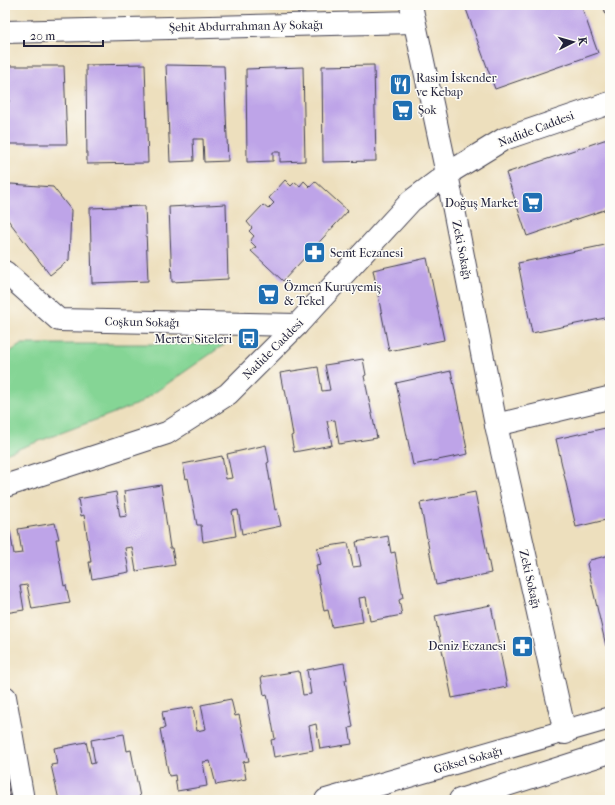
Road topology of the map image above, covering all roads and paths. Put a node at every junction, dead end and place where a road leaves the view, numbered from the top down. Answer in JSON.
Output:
{"nodes":[{"id":1,"x":412,"y":14,"type":"edge"},
{"id":2,"x":5,"y":32,"type":"edge"},
{"id":3,"x":610,"y":103,"type":"edge"},
{"id":4,"x":447,"y":174,"type":"junction"},
{"id":5,"x":5,"y":272,"type":"edge"},
{"id":6,"x":297,"y":325,"type":"junction"},
{"id":7,"x":610,"y":399,"type":"edge"},
{"id":8,"x":496,"y":425,"type":"junction"},
{"id":9,"x":5,"y":486,"type":"edge"},
{"id":10,"x":5,"y":697,"type":"edge"},
{"id":11,"x":610,"y":718,"type":"edge"},
{"id":12,"x":565,"y":732,"type":"junction"},
{"id":13,"x":610,"y":752,"type":"edge"},
{"id":14,"x":505,"y":793,"type":"edge"},
{"id":15,"x":23,"y":800,"type":"edge"},
{"id":16,"x":326,"y":800,"type":"edge"},
{"id":17,"x":460,"y":800,"type":"edge"}],
"edges":[{"from":1,"to":2,"type":"street","name":"Şehit Abdurrahman Ay Sokağı"},
{"from":1,"to":4,"type":"street","name":"Zeki Sokağı"},
{"from":3,"to":4,"type":"street","name":"Nadide Caddesi"},
{"from":4,"to":6,"type":"street","name":"Nadide Caddesi"},
{"from":4,"to":8,"type":"street","name":"Zeki Sokağı"},
{"from":5,"to":6,"type":"street","name":"Coşkun Sokağı"},
{"from":6,"to":9,"type":"street","name":"Nadide Caddesi"},
{"from":7,"to":8,"type":"street"},
{"from":8,"to":12,"type":"street","name":"Zeki Sokağı"},
{"from":10,"to":15,"type":"street"},
{"from":11,"to":12,"type":"street","name":"Göksel Sokağı"},
{"from":12,"to":16,"type":"street","name":"Göksel Sokağı"},
{"from":13,"to":14,"type":"street"},
{"from":14,"to":17,"type":"street"}]}
